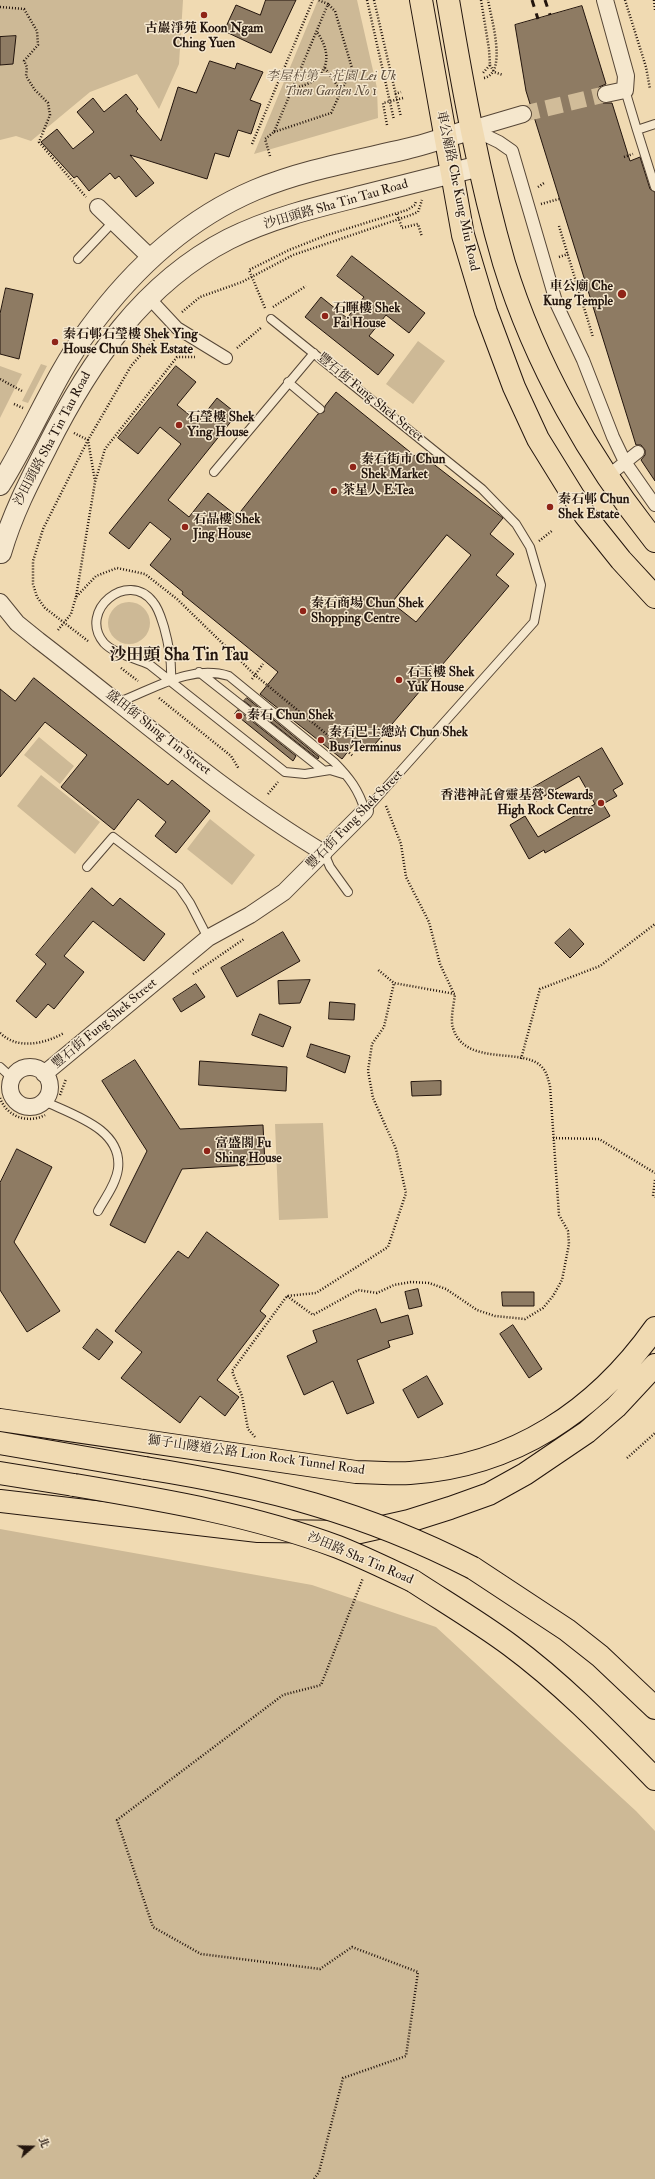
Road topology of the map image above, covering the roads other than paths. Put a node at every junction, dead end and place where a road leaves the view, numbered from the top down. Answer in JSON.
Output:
{"nodes":[{"id":1,"x":421,"y":0,"type":"edge"},
{"id":2,"x":448,"y":0,"type":"edge"},
{"id":3,"x":605,"y":0,"type":"edge"},
{"id":4,"x":625,"y":90,"type":"junction"},
{"id":5,"x":606,"y":94,"type":"tunnel mouth"},
{"id":6,"x":523,"y":114,"type":"tunnel mouth"},
{"id":7,"x":655,"y":124,"type":"edge"},
{"id":8,"x":472,"y":129,"type":"junction"},
{"id":9,"x":637,"y":130,"type":"junction"},
{"id":10,"x":445,"y":138,"type":"junction"},
{"id":11,"x":480,"y":166,"type":"junction"},
{"id":12,"x":452,"y":173,"type":"junction"},
{"id":13,"x":655,"y":187,"type":"edge"},
{"id":14,"x":94,"y":204,"type":"road end"},
{"id":15,"x":113,"y":222,"type":"junction"},
{"id":16,"x":151,"y":258,"type":"junction"},
{"id":17,"x":78,"y":259,"type":"dead end"},
{"id":18,"x":149,"y":298,"type":"junction"},
{"id":19,"x":271,"y":319,"type":"road end"},
{"id":20,"x":314,"y":353,"type":"junction"},
{"id":21,"x":226,"y":358,"type":"road end"},
{"id":22,"x":288,"y":382,"type":"junction"},
{"id":23,"x":320,"y":409,"type":"dead end"},
{"id":24,"x":638,"y":452,"type":"dead end"},
{"id":25,"x":625,"y":462,"type":"junction"},
{"id":26,"x":214,"y":472,"type":"dead end"},
{"id":27,"x":608,"y":476,"type":"junction"},
{"id":28,"x":0,"y":485,"type":"edge"},
{"id":29,"x":655,"y":505,"type":"edge"},
{"id":30,"x":655,"y":542,"type":"edge"},
{"id":31,"x":0,"y":553,"type":"edge"},
{"id":32,"x":655,"y":597,"type":"edge"},
{"id":33,"x":0,"y":602,"type":"edge"},
{"id":34,"x":199,"y":672,"type":"junction"},
{"id":35,"x":171,"y":681,"type":"junction"},
{"id":36,"x":119,"y":702,"type":"junction"},
{"id":37,"x":323,"y":770,"type":"junction"},
{"id":38,"x":350,"y":778,"type":"junction"},
{"id":39,"x":373,"y":811,"type":"junction"},
{"id":40,"x":324,"y":853,"type":"junction"},
{"id":41,"x":87,"y":867,"type":"dead end"},
{"id":42,"x":348,"y":892,"type":"dead end"},
{"id":43,"x":208,"y":938,"type":"junction"},
{"id":44,"x":0,"y":1066,"type":"edge"},
{"id":45,"x":44,"y":1074,"type":"junction"},
{"id":46,"x":12,"y":1078,"type":"junction"},
{"id":47,"x":50,"y":1103,"type":"junction"},
{"id":48,"x":98,"y":1211,"type":"dead end"},
{"id":49,"x":655,"y":1328,"type":"edge"},
{"id":50,"x":655,"y":1365,"type":"edge"},
{"id":51,"x":0,"y":1420,"type":"edge"},
{"id":52,"x":0,"y":1443,"type":"edge"},
{"id":53,"x":0,"y":1473,"type":"edge"},
{"id":54,"x":0,"y":1501,"type":"edge"},
{"id":55,"x":655,"y":1708,"type":"edge"},
{"id":56,"x":655,"y":1779,"type":"edge"}],
"edges":[{"from":1,"to":10,"type":"main road","name":"車公廟路 Che Kung Miu Road"},
{"from":2,"to":8,"type":"main road"},
{"from":3,"to":4,"type":"street"},
{"from":4,"to":5,"type":"street"},
{"from":4,"to":9,"type":"lane"},
{"from":6,"to":8,"type":"street"},
{"from":7,"to":9,"type":"lane"},
{"from":8,"to":10,"type":"street","name":"沙田頭路 Sha Tin Tau Road"},
{"from":8,"to":11,"type":"main road"},
{"from":8,"to":25,"type":"street"},
{"from":9,"to":13,"type":"lane"},
{"from":10,"to":12,"type":"main road","name":"車公廟路 Che Kung Miu Road"},
{"from":10,"to":16,"type":"street","name":"沙田頭路 Sha Tin Tau Road"},
{"from":11,"to":12,"type":"street","name":"沙田頭路 Sha Tin Tau Road"},
{"from":11,"to":27,"type":"main road"},
{"from":12,"to":18,"type":"street","name":"沙田頭路 Sha Tin Tau Road"},
{"from":12,"to":32,"type":"main road","name":"車公廟路 Che Kung Miu Road"},
{"from":14,"to":15,"type":"street"},
{"from":15,"to":16,"type":"street"},
{"from":15,"to":17,"type":"lane"},
{"from":16,"to":28,"type":"street","name":"沙田頭路 Sha Tin Tau Road"},
{"from":18,"to":21,"type":"street"},
{"from":18,"to":31,"type":"street","name":"沙田頭路 Sha Tin Tau Road"},
{"from":19,"to":20,"type":"lane","name":"豐石街 Fung Shek Street"},
{"from":20,"to":22,"type":"lane"},
{"from":20,"to":39,"type":"lane","name":"豐石街 Fung Shek Street"},
{"from":22,"to":23,"type":"lane"},
{"from":22,"to":26,"type":"lane"},
{"from":24,"to":25,"type":"street"},
{"from":25,"to":27,"type":"street"},
{"from":25,"to":29,"type":"street"},
{"from":27,"to":30,"type":"main road"},
{"from":33,"to":36,"type":"street","name":"盛田街 Shing Tin Street"},
{"from":34,"to":35,"type":"lane"},
{"from":34,"to":37,"type":"lane"},
{"from":34,"to":38,"type":"lane"},
{"from":35,"to":35,"type":"lane"},
{"from":35,"to":36,"type":"lane"},
{"from":35,"to":37,"type":"lane"},
{"from":36,"to":40,"type":"street","name":"盛田街 Shing Tin Street"},
{"from":37,"to":38,"type":"lane"},
{"from":38,"to":39,"type":"lane"},
{"from":39,"to":40,"type":"street","name":"豐石街 Fung Shek Street"},
{"from":40,"to":42,"type":"lane"},
{"from":40,"to":43,"type":"street","name":"豐石街 Fung Shek Street"},
{"from":41,"to":43,"type":"lane"},
{"from":43,"to":45,"type":"street","name":"豐石街 Fung Shek Street"},
{"from":44,"to":46,"type":"lane"},
{"from":45,"to":46,"type":"street","name":"豐石街 Fung Shek Street"},
{"from":45,"to":47,"type":"street","name":"豐石街 Fung Shek Street"},
{"from":46,"to":47,"type":"street"},
{"from":47,"to":48,"type":"lane"},
{"from":49,"to":51,"type":"main road","name":"獅子山隧道公路 Lion Rock Tunnel Road"},
{"from":50,"to":54,"type":"main road"},
{"from":52,"to":55,"type":"main road","bridge":true},
{"from":53,"to":56,"type":"main road","name":"沙田路 Sha Tin Road","bridge":true}]}
